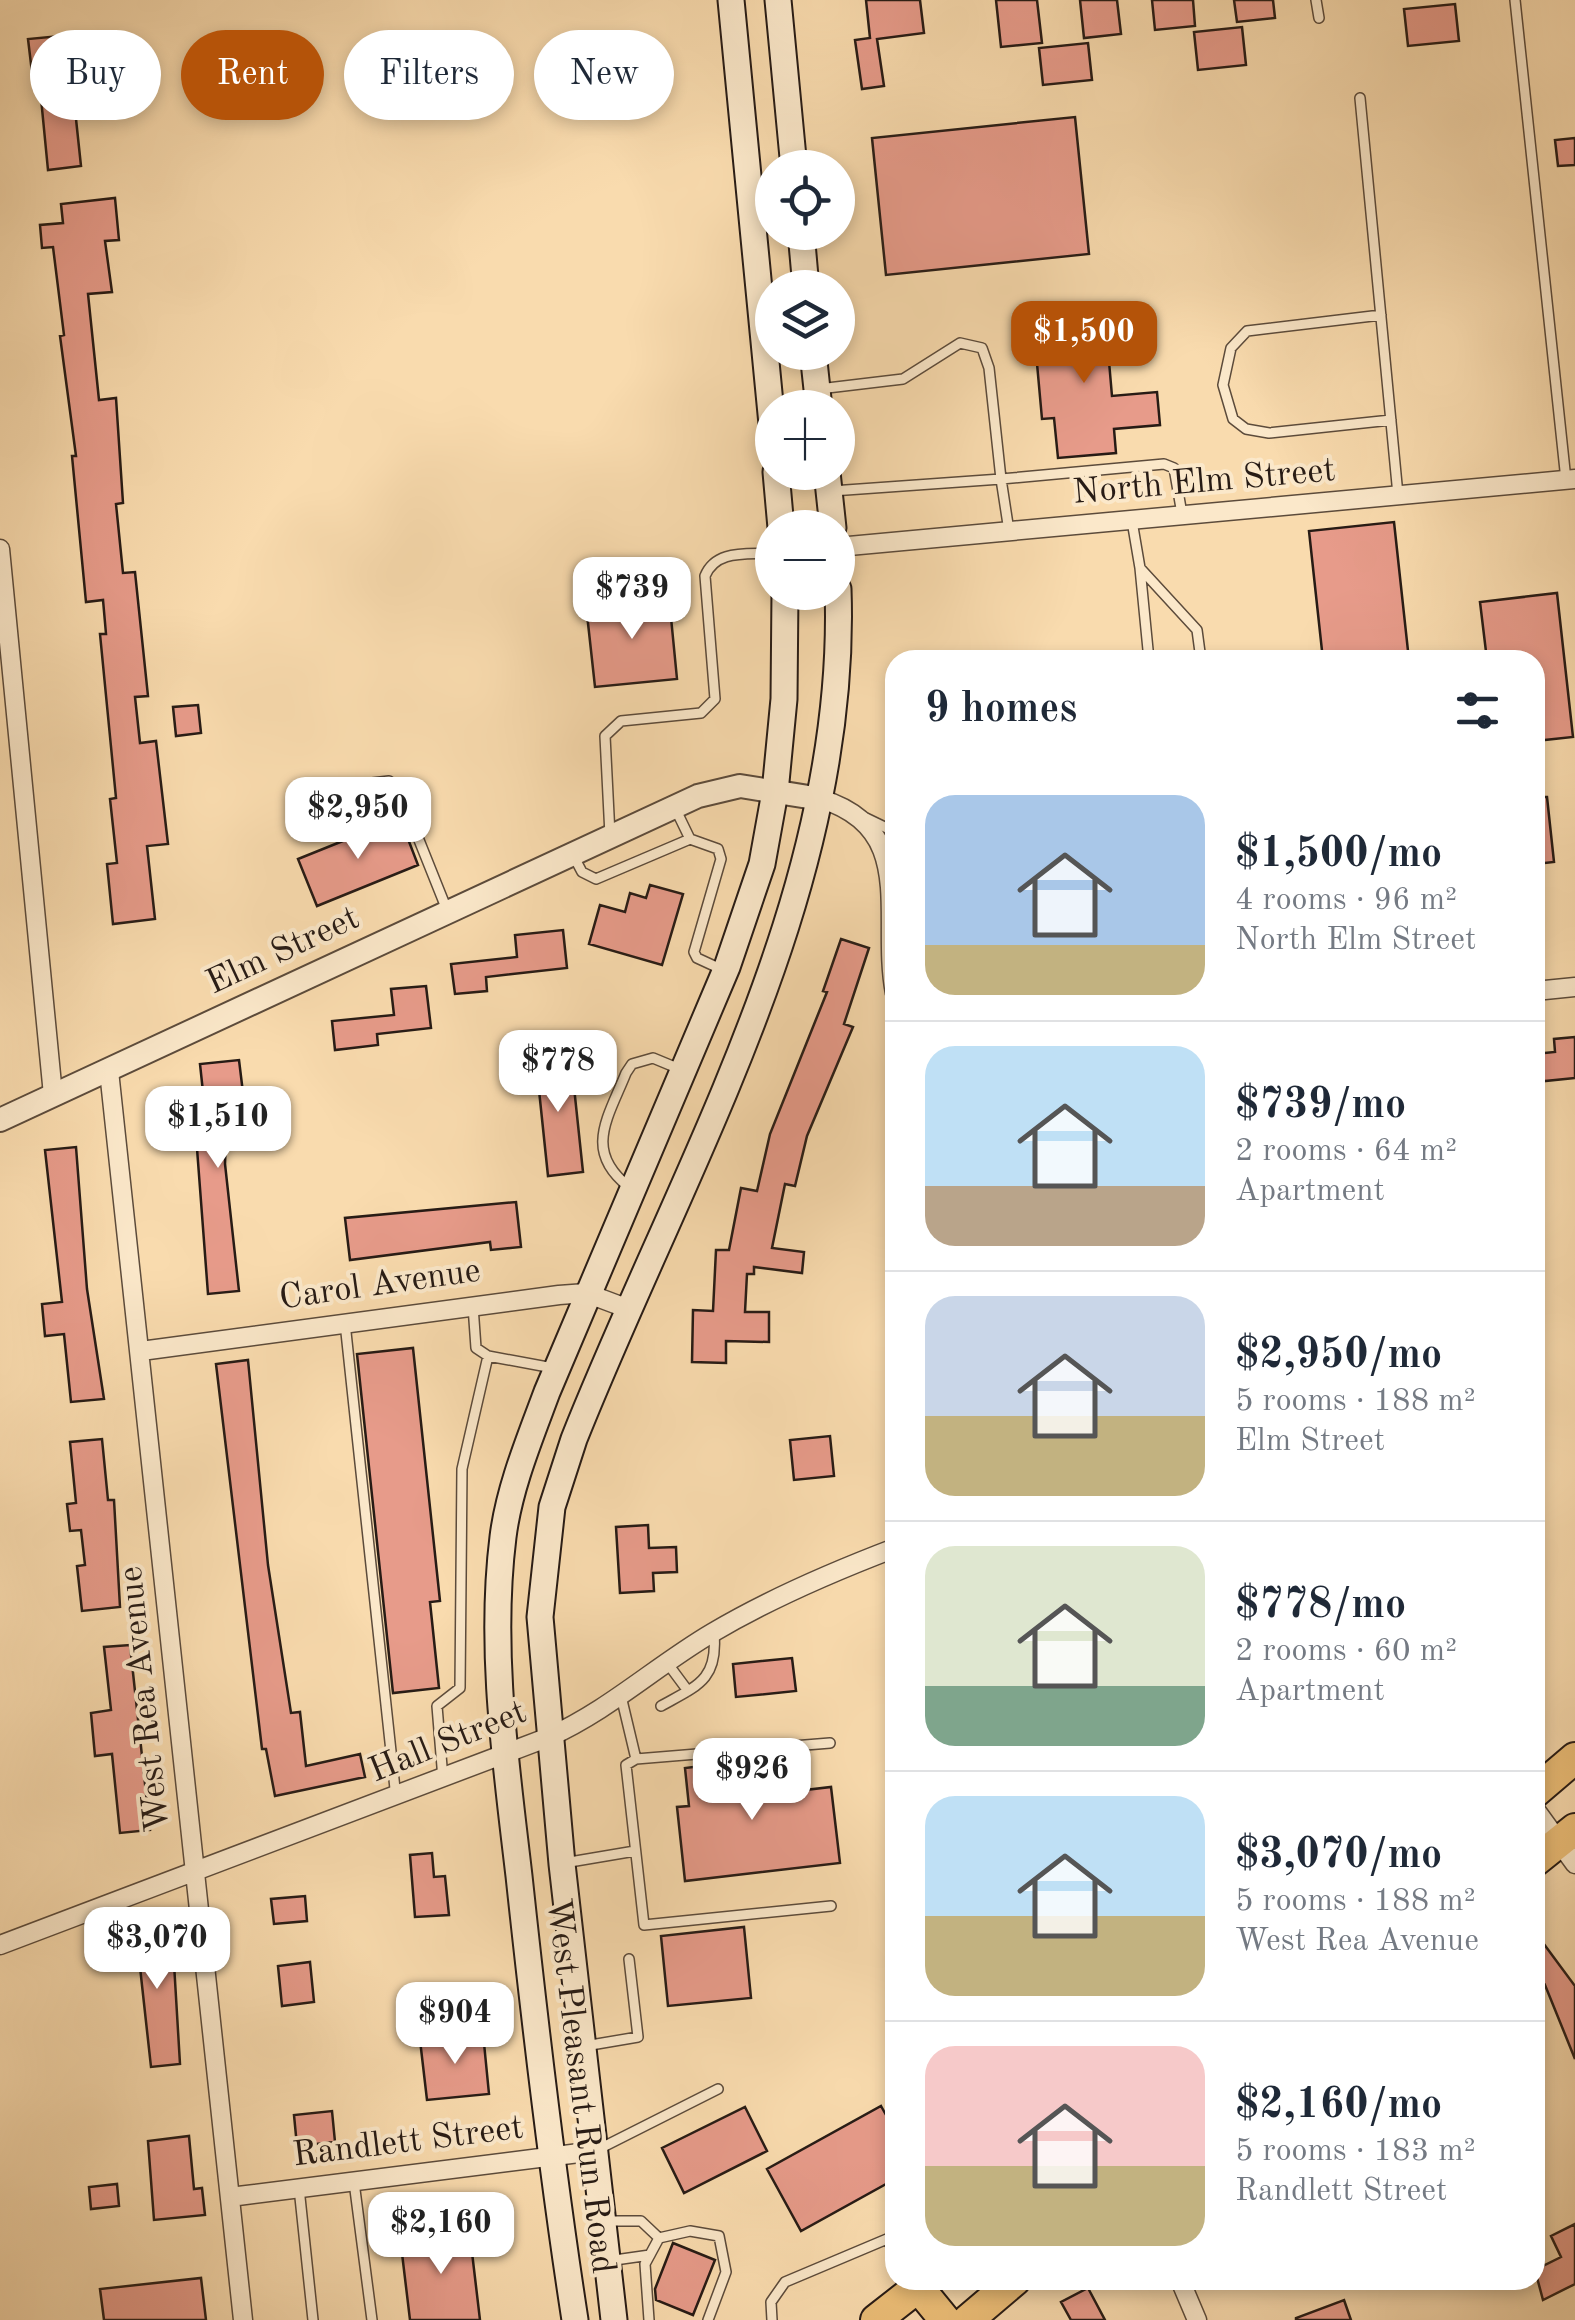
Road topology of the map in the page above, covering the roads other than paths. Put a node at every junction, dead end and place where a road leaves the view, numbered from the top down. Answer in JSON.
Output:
{"nodes":[{"id":1,"x":731,"y":0,"type":"edge"},
{"id":2,"x":778,"y":0,"type":"edge"},
{"id":3,"x":1316,"y":0,"type":"edge"},
{"id":4,"x":1515,"y":0,"type":"edge"},
{"id":5,"x":1320,"y":18,"type":"dead end"},
{"id":6,"x":1360,"y":98,"type":"dead end"},
{"id":7,"x":792,"y":150,"type":"edge"},
{"id":8,"x":1381,"y":315,"type":"junction"},
{"id":9,"x":769,"y":390,"type":"edge"},
{"id":10,"x":854,"y":390,"type":"edge"},
{"id":11,"x":1391,"y":420,"type":"junction"},
{"id":12,"x":1001,"y":479,"type":"junction"},
{"id":13,"x":1572,"y":481,"type":"edge"},
{"id":14,"x":855,"y":482,"type":"edge"},
{"id":15,"x":1398,"y":498,"type":"junction"},
{"id":16,"x":1182,"y":516,"type":"junction"},
{"id":17,"x":1132,"y":521,"type":"junction"},
{"id":18,"x":1009,"y":531,"type":"junction"},
{"id":19,"x":855,"y":545,"type":"edge"},
{"id":20,"x":0,"y":549,"type":"edge"},
{"id":21,"x":755,"y":555,"type":"edge"},
{"id":22,"x":1140,"y":568,"type":"junction"},
{"id":23,"x":785,"y":610,"type":"edge"},
{"id":24,"x":838,"y":610,"type":"edge"},
{"id":25,"x":1148,"y":650,"type":"edge"},
{"id":26,"x":1199,"y":650,"type":"edge"},
{"id":27,"x":776,"y":792,"type":"junction"},
{"id":28,"x":821,"y":799,"type":"junction"},
{"id":29,"x":325,"y":804,"type":"dead end"},
{"id":30,"x":675,"y":808,"type":"junction"},
{"id":31,"x":863,"y":817,"type":"junction"},
{"id":32,"x":885,"y":827,"type":"edge"},
{"id":33,"x":610,"y":838,"type":"junction"},
{"id":34,"x":690,"y":839,"type":"junction"},
{"id":35,"x":574,"y":854,"type":"junction"},
{"id":36,"x":885,"y":864,"type":"edge"},
{"id":37,"x":448,"y":913,"type":"junction"},
{"id":38,"x":725,"y":971,"type":"junction"},
{"id":39,"x":1575,"y":987,"type":"edge"},
{"id":40,"x":1545,"y":990,"type":"edge"},
{"id":41,"x":682,"y":1070,"type":"junction"},
{"id":42,"x":109,"y":1071,"type":"junction"},
{"id":43,"x":53,"y":1095,"type":"junction"},
{"id":44,"x":0,"y":1120,"type":"edge"},
{"id":45,"x":631,"y":1189,"type":"junction"},
{"id":46,"x":586,"y":1294,"type":"junction"},
{"id":47,"x":473,"y":1306,"type":"junction"},
{"id":48,"x":626,"y":1308,"type":"junction"},
{"id":49,"x":345,"y":1323,"type":"junction"},
{"id":50,"x":141,"y":1351,"type":"junction"},
{"id":51,"x":488,"y":1356,"type":"junction"},
{"id":52,"x":556,"y":1369,"type":"junction"},
{"id":53,"x":885,"y":1552,"type":"edge"},
{"id":54,"x":714,"y":1631,"type":"junction"},
{"id":55,"x":666,"y":1662,"type":"junction"},
{"id":56,"x":688,"y":1691,"type":"junction"},
{"id":57,"x":621,"y":1696,"type":"junction"},
{"id":58,"x":661,"y":1706,"type":"dead end"},
{"id":59,"x":549,"y":1737,"type":"junction"},
{"id":60,"x":830,"y":1742,"type":"dead end"},
{"id":61,"x":506,"y":1756,"type":"junction"},
{"id":62,"x":1575,"y":1758,"type":"edge"},
{"id":63,"x":636,"y":1759,"type":"junction"},
{"id":64,"x":443,"y":1780,"type":"junction"},
{"id":65,"x":1545,"y":1784,"type":"edge"},
{"id":66,"x":396,"y":1798,"type":"junction"},
{"id":67,"x":1545,"y":1819,"type":"edge"},
{"id":68,"x":1570,"y":1844,"type":"edge"},
{"id":69,"x":635,"y":1851,"type":"junction"},
{"id":70,"x":1545,"y":1856,"type":"edge"},
{"id":71,"x":562,"y":1864,"type":"junction"},
{"id":72,"x":196,"y":1874,"type":"junction"},
{"id":73,"x":831,"y":1906,"type":"dead end"},
{"id":74,"x":0,"y":1945,"type":"edge"},
{"id":75,"x":629,"y":1959,"type":"dead end"},
{"id":76,"x":583,"y":2047,"type":"junction"},
{"id":77,"x":718,"y":2090,"type":"dead end"},
{"id":78,"x":595,"y":2151,"type":"junction"},
{"id":79,"x":550,"y":2157,"type":"junction"},
{"id":80,"x":354,"y":2182,"type":"junction"},
{"id":81,"x":300,"y":2188,"type":"junction"},
{"id":82,"x":230,"y":2197,"type":"junction"},
{"id":83,"x":602,"y":2221,"type":"junction"},
{"id":84,"x":658,"y":2238,"type":"junction"},
{"id":85,"x":885,"y":2239,"type":"edge"},
{"id":86,"x":650,"y":2255,"type":"junction"},
{"id":87,"x":606,"y":2261,"type":"junction"},
{"id":88,"x":911,"y":2290,"type":"edge"},
{"id":89,"x":925,"y":2290,"type":"edge"},
{"id":90,"x":1003,"y":2290,"type":"edge"},
{"id":91,"x":1184,"y":2290,"type":"edge"},
{"id":92,"x":243,"y":2320,"type":"edge"},
{"id":93,"x":313,"y":2320,"type":"edge"},
{"id":94,"x":372,"y":2320,"type":"edge"},
{"id":95,"x":574,"y":2320,"type":"edge"},
{"id":96,"x":614,"y":2320,"type":"edge"},
{"id":97,"x":649,"y":2320,"type":"edge"},
{"id":98,"x":708,"y":2320,"type":"edge"},
{"id":99,"x":772,"y":2320,"type":"edge"},
{"id":100,"x":876,"y":2320,"type":"edge"},
{"id":101,"x":945,"y":2320,"type":"edge"},
{"id":102,"x":968,"y":2320,"type":"edge"},
{"id":103,"x":1197,"y":2320,"type":"edge"}],
"edges":[{"from":1,"to":9,"type":"main road"},
{"from":2,"to":7,"type":"main road"},
{"from":3,"to":5,"type":"lane"},
{"from":4,"to":13,"type":"lane"},
{"from":6,"to":8,"type":"lane"},
{"from":8,"to":11,"type":"lane"},
{"from":8,"to":11,"type":"lane"},
{"from":10,"to":12,"type":"lane"},
{"from":11,"to":15,"type":"lane"},
{"from":12,"to":14,"type":"lane"},
{"from":12,"to":16,"type":"lane"},
{"from":12,"to":18,"type":"lane"},
{"from":13,"to":15,"type":"street","name":"North Elm Street"},
{"from":15,"to":16,"type":"street","name":"North Elm Street"},
{"from":16,"to":17,"type":"street","name":"North Elm Street"},
{"from":17,"to":18,"type":"street","name":"North Elm Street"},
{"from":17,"to":22,"type":"lane"},
{"from":18,"to":19,"type":"street","name":"North Elm Street"},
{"from":20,"to":43,"type":"street"},
{"from":21,"to":33,"type":"lane"},
{"from":22,"to":25,"type":"lane"},
{"from":22,"to":26,"type":"lane"},
{"from":23,"to":27,"type":"main road","name":"West Pleasant Run Road"},
{"from":24,"to":28,"type":"main road","name":"West Pleasant Run Road"},
{"from":27,"to":28,"type":"street","name":"Elm Street"},
{"from":27,"to":30,"type":"street","name":"Elm Street"},
{"from":27,"to":38,"type":"main road","name":"West Pleasant Run Road"},
{"from":28,"to":31,"type":"street"},
{"from":28,"to":48,"type":"main road","name":"West Pleasant Run Road"},
{"from":29,"to":37,"type":"lane"},
{"from":30,"to":33,"type":"street","name":"Elm Street"},
{"from":30,"to":34,"type":"lane"},
{"from":31,"to":32,"type":"lane"},
{"from":31,"to":36,"type":"street"},
{"from":33,"to":35,"type":"street","name":"Elm Street"},
{"from":34,"to":35,"type":"lane"},
{"from":34,"to":38,"type":"lane"},
{"from":35,"to":37,"type":"street","name":"Elm Street"},
{"from":37,"to":42,"type":"street","name":"Elm Street"},
{"from":38,"to":41,"type":"main road","name":"West Pleasant Run Road"},
{"from":39,"to":40,"type":"street"},
{"from":41,"to":45,"type":"main road","name":"West Pleasant Run Road"},
{"from":41,"to":45,"type":"lane"},
{"from":42,"to":43,"type":"street","name":"Elm Street"},
{"from":42,"to":50,"type":"street","name":"West Rea Avenue"},
{"from":43,"to":44,"type":"street","name":"Elm Street"},
{"from":45,"to":46,"type":"main road","name":"West Pleasant Run Road"},
{"from":46,"to":47,"type":"street","name":"Carol Avenue"},
{"from":46,"to":48,"type":"street","name":"Carol Avenue"},
{"from":46,"to":52,"type":"main road","name":"West Pleasant Run Road"},
{"from":47,"to":49,"type":"street","name":"Carol Avenue"},
{"from":47,"to":51,"type":"lane"},
{"from":48,"to":59,"type":"main road","name":"West Pleasant Run Road"},
{"from":49,"to":50,"type":"street","name":"Carol Avenue"},
{"from":49,"to":66,"type":"lane"},
{"from":50,"to":72,"type":"street","name":"West Rea Avenue"},
{"from":51,"to":52,"type":"lane"},
{"from":51,"to":64,"type":"lane"},
{"from":52,"to":61,"type":"main road","name":"West Pleasant Run Road"},
{"from":53,"to":54,"type":"street","name":"Hall Street"},
{"from":54,"to":55,"type":"street","name":"Hall Street"},
{"from":54,"to":56,"type":"lane"},
{"from":55,"to":56,"type":"lane"},
{"from":55,"to":57,"type":"street","name":"Hall Street"},
{"from":56,"to":58,"type":"lane"},
{"from":57,"to":59,"type":"street","name":"Hall Street"},
{"from":57,"to":63,"type":"lane"},
{"from":59,"to":61,"type":"street","name":"Hall Street"},
{"from":59,"to":71,"type":"main road","name":"West Pleasant Run Road"},
{"from":60,"to":63,"type":"lane"},
{"from":61,"to":64,"type":"street","name":"Hall Street"},
{"from":61,"to":79,"type":"main road","name":"West Pleasant Run Road"},
{"from":62,"to":65,"type":"main road"},
{"from":63,"to":69,"type":"lane"},
{"from":64,"to":66,"type":"street","name":"Hall Street"},
{"from":66,"to":72,"type":"street","name":"Hall Street"},
{"from":67,"to":68,"type":"street"},
{"from":68,"to":70,"type":"main road"},
{"from":69,"to":71,"type":"lane"},
{"from":69,"to":73,"type":"lane"},
{"from":71,"to":76,"type":"main road","name":"West Pleasant Run Road"},
{"from":72,"to":74,"type":"street","name":"Hall Street"},
{"from":72,"to":82,"type":"street","name":"West Rea Avenue"},
{"from":75,"to":76,"type":"lane"},
{"from":76,"to":78,"type":"main road","name":"West Pleasant Run Road"},
{"from":77,"to":78,"type":"lane"},
{"from":78,"to":79,"type":"street","name":"Randlett Street"},
{"from":78,"to":83,"type":"main road","name":"West Pleasant Run Road"},
{"from":79,"to":80,"type":"street","name":"Randlett Street"},
{"from":79,"to":95,"type":"main road","name":"West Pleasant Run Road"},
{"from":80,"to":81,"type":"street","name":"Randlett Street"},
{"from":80,"to":94,"type":"lane"},
{"from":81,"to":82,"type":"street","name":"Randlett Street"},
{"from":81,"to":93,"type":"lane"},
{"from":82,"to":92,"type":"street","name":"West Rea Avenue"},
{"from":83,"to":84,"type":"lane"},
{"from":83,"to":87,"type":"main road","name":"West Pleasant Run Road"},
{"from":84,"to":86,"type":"lane"},
{"from":84,"to":98,"type":"lane"},
{"from":85,"to":99,"type":"lane"},
{"from":86,"to":87,"type":"lane"},
{"from":86,"to":97,"type":"lane"},
{"from":87,"to":96,"type":"main road","name":"West Pleasant Run Road"},
{"from":88,"to":100,"type":"main road"},
{"from":89,"to":101,"type":"main road"},
{"from":90,"to":102,"type":"main road"},
{"from":91,"to":103,"type":"street"}]}
